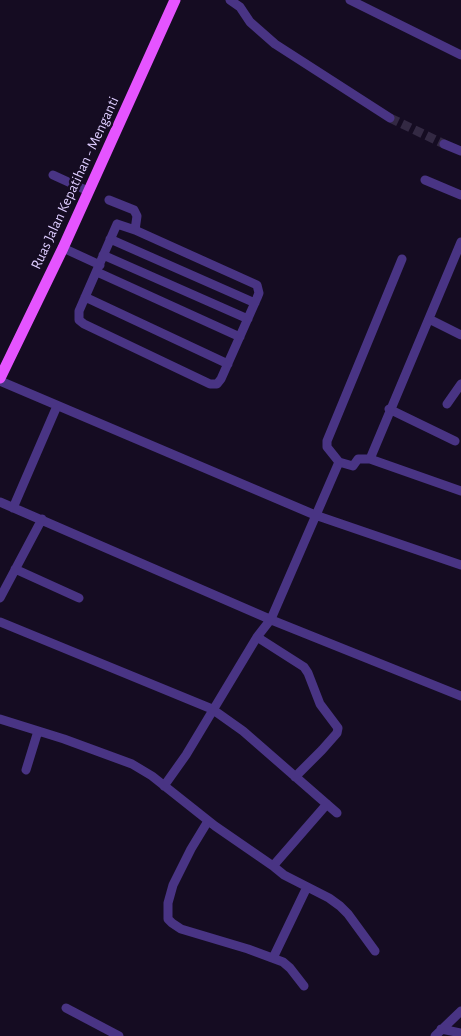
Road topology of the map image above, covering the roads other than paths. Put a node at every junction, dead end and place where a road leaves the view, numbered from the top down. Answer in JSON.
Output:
{"nodes":[{"id":1,"x":175,"y":0,"type":"edge"},
{"id":2,"x":230,"y":0,"type":"edge"},
{"id":3,"x":350,"y":0,"type":"edge"},
{"id":4,"x":461,"y":55,"type":"edge"},
{"id":5,"x":390,"y":118,"type":"tunnel mouth"},
{"id":6,"x":444,"y":144,"type":"tunnel mouth"},
{"id":7,"x":461,"y":151,"type":"edge"},
{"id":8,"x":53,"y":175,"type":"dead end"},
{"id":9,"x":425,"y":180,"type":"dead end"},
{"id":10,"x":88,"y":191,"type":"junction"},
{"id":11,"x":461,"y":195,"type":"edge"},
{"id":12,"x":108,"y":200,"type":"dead end"},
{"id":13,"x":135,"y":230,"type":"junction"},
{"id":14,"x":110,"y":239,"type":"junction"},
{"id":15,"x":461,"y":242,"type":"edge"},
{"id":16,"x":63,"y":248,"type":"junction"},
{"id":17,"x":103,"y":255,"type":"junction"},
{"id":18,"x":402,"y":259,"type":"dead end"},
{"id":19,"x":98,"y":268,"type":"junction"},
{"id":20,"x":85,"y":297,"type":"junction"},
{"id":21,"x":255,"y":304,"type":"junction"},
{"id":22,"x":248,"y":319,"type":"junction"},
{"id":23,"x":429,"y":319,"type":"junction"},
{"id":24,"x":461,"y":335,"type":"edge"},
{"id":25,"x":240,"y":337,"type":"junction"},
{"id":26,"x":228,"y":364,"type":"junction"},
{"id":27,"x":0,"y":379,"type":"edge"},
{"id":28,"x":461,"y":384,"type":"edge"},
{"id":29,"x":446,"y":404,"type":"dead end"},
{"id":30,"x":58,"y":406,"type":"junction"},
{"id":31,"x":389,"y":410,"type":"junction"},
{"id":32,"x":455,"y":441,"type":"dead end"},
{"id":33,"x":370,"y":460,"type":"junction"},
{"id":34,"x":339,"y":462,"type":"junction"},
{"id":35,"x":461,"y":491,"type":"edge"},
{"id":36,"x":0,"y":502,"type":"edge"},
{"id":37,"x":13,"y":508,"type":"junction"},
{"id":38,"x":315,"y":514,"type":"junction"},
{"id":39,"x":42,"y":520,"type":"junction"},
{"id":40,"x":461,"y":565,"type":"edge"},
{"id":41,"x":15,"y":570,"type":"junction"},
{"id":42,"x":0,"y":598,"type":"edge"},
{"id":43,"x":79,"y":598,"type":"dead end"},
{"id":44,"x":271,"y":619,"type":"junction"},
{"id":45,"x":0,"y":622,"type":"edge"},
{"id":46,"x":257,"y":637,"type":"junction"},
{"id":47,"x":461,"y":696,"type":"edge"},
{"id":48,"x":212,"y":709,"type":"junction"},
{"id":49,"x":0,"y":719,"type":"edge"},
{"id":50,"x":38,"y":731,"type":"junction"},
{"id":51,"x":26,"y":770,"type":"dead end"},
{"id":52,"x":294,"y":777,"type":"junction"},
{"id":53,"x":164,"y":786,"type":"junction"},
{"id":54,"x":326,"y":804,"type":"junction"},
{"id":55,"x":336,"y":813,"type":"dead end"},
{"id":56,"x":208,"y":821,"type":"junction"},
{"id":57,"x":273,"y":866,"type":"junction"},
{"id":58,"x":307,"y":887,"type":"junction"},
{"id":59,"x":375,"y":951,"type":"dead end"},
{"id":60,"x":274,"y":958,"type":"junction"},
{"id":61,"x":304,"y":986,"type":"dead end"},
{"id":62,"x":66,"y":1008,"type":"dead end"},
{"id":63,"x":461,"y":1011,"type":"edge"},
{"id":64,"x":438,"y":1032,"type":"edge"},
{"id":65,"x":461,"y":1033,"type":"edge"},
{"id":66,"x":119,"y":1036,"type":"edge"}],
"edges":[{"from":1,"to":10,"type":"main road","name":"Ruas Jalan Kepatihan - Menganti"},
{"from":2,"to":5,"type":"street"},
{"from":3,"to":4,"type":"street"},
{"from":6,"to":7,"type":"street"},
{"from":8,"to":10,"type":"street"},
{"from":9,"to":11,"type":"street"},
{"from":10,"to":16,"type":"main road","name":"Ruas Jalan Kepatihan - Menganti"},
{"from":12,"to":13,"type":"street"},
{"from":13,"to":14,"type":"street"},
{"from":13,"to":21,"type":"street"},
{"from":14,"to":17,"type":"street"},
{"from":14,"to":21,"type":"street"},
{"from":15,"to":23,"type":"street"},
{"from":16,"to":19,"type":"street"},
{"from":16,"to":27,"type":"main road","name":"Ruas Jalan Kepatihan - Menganti"},
{"from":17,"to":19,"type":"street"},
{"from":17,"to":22,"type":"street"},
{"from":18,"to":34,"type":"street"},
{"from":19,"to":20,"type":"street"},
{"from":19,"to":25,"type":"street"},
{"from":20,"to":26,"type":"street"},
{"from":20,"to":26,"type":"street"},
{"from":21,"to":22,"type":"street"},
{"from":22,"to":25,"type":"street"},
{"from":23,"to":24,"type":"street"},
{"from":23,"to":31,"type":"street"},
{"from":25,"to":26,"type":"street"},
{"from":27,"to":30,"type":"street"},
{"from":28,"to":29,"type":"street"},
{"from":30,"to":37,"type":"street"},
{"from":30,"to":38,"type":"street"},
{"from":31,"to":32,"type":"street"},
{"from":31,"to":33,"type":"street"},
{"from":33,"to":34,"type":"street"},
{"from":33,"to":35,"type":"street"},
{"from":34,"to":38,"type":"street"},
{"from":36,"to":37,"type":"street"},
{"from":37,"to":39,"type":"street"},
{"from":38,"to":40,"type":"street"},
{"from":38,"to":44,"type":"street"},
{"from":39,"to":41,"type":"street"},
{"from":39,"to":44,"type":"street"},
{"from":41,"to":42,"type":"street"},
{"from":41,"to":43,"type":"street"},
{"from":44,"to":46,"type":"street"},
{"from":44,"to":47,"type":"street"},
{"from":45,"to":48,"type":"street"},
{"from":46,"to":48,"type":"street"},
{"from":46,"to":52,"type":"street"},
{"from":48,"to":52,"type":"street"},
{"from":48,"to":53,"type":"street"},
{"from":49,"to":50,"type":"street"},
{"from":50,"to":51,"type":"street"},
{"from":50,"to":53,"type":"street"},
{"from":52,"to":54,"type":"street"},
{"from":53,"to":56,"type":"street"},
{"from":54,"to":55,"type":"street"},
{"from":54,"to":57,"type":"street"},
{"from":56,"to":57,"type":"street"},
{"from":56,"to":60,"type":"street"},
{"from":57,"to":58,"type":"street"},
{"from":58,"to":59,"type":"street"},
{"from":58,"to":60,"type":"street"},
{"from":60,"to":61,"type":"street"},
{"from":62,"to":66,"type":"street"},
{"from":63,"to":64,"type":"street"},
{"from":64,"to":65,"type":"street"}]}
